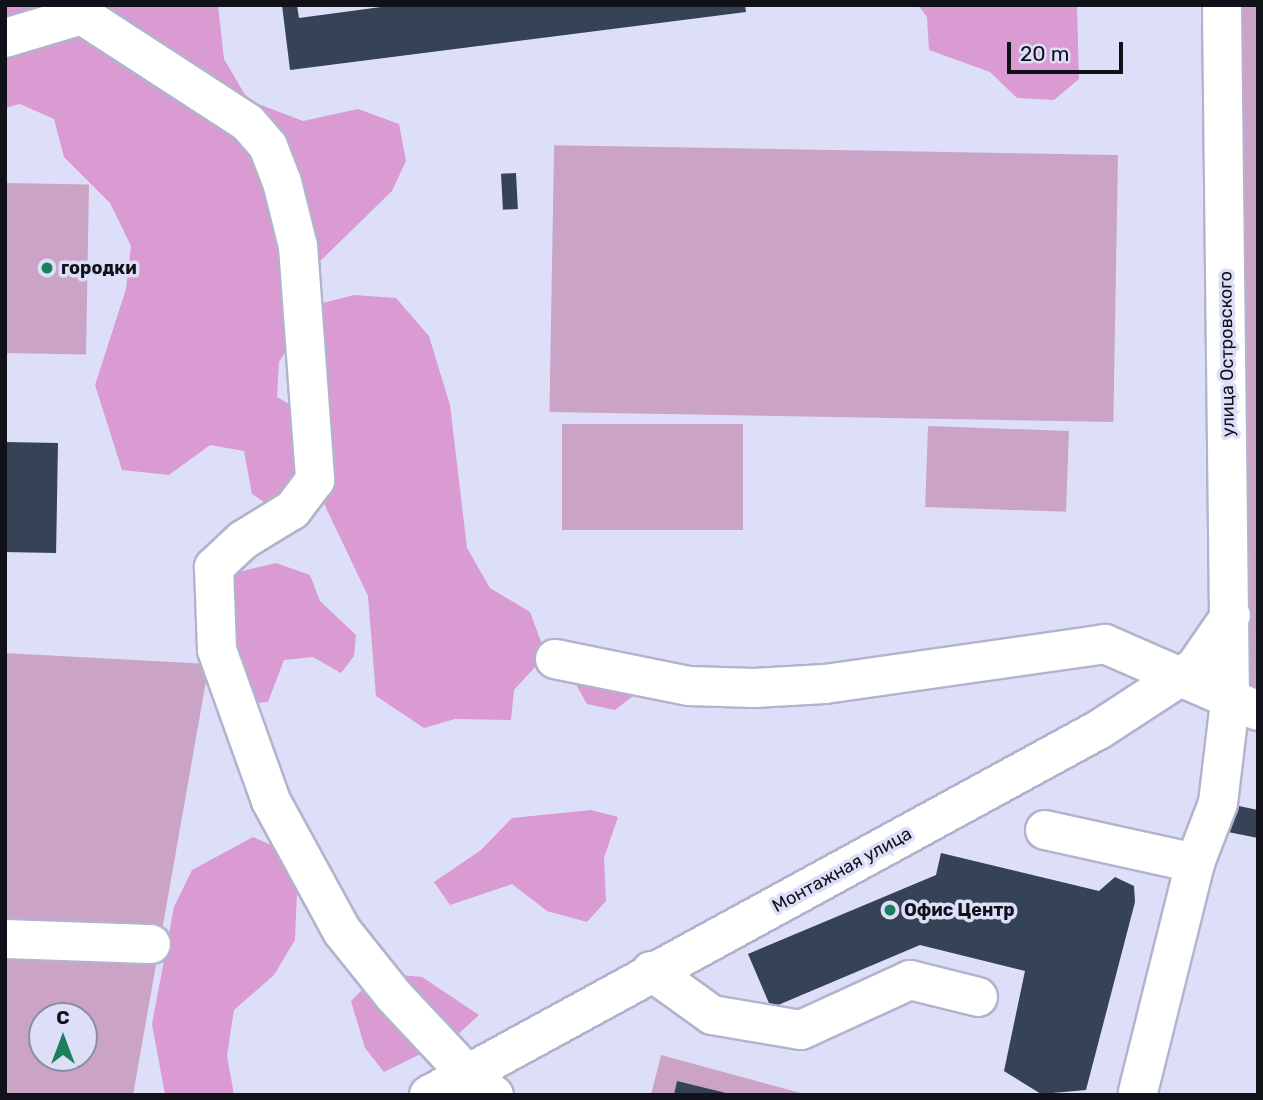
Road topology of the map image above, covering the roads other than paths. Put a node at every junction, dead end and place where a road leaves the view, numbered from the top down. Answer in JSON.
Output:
{"nodes":[{"id":1,"x":1222,"y":5,"type":"edge"},
{"id":2,"x":79,"y":10,"type":"edge"},
{"id":3,"x":5,"y":38,"type":"edge"},
{"id":4,"x":1231,"y":615,"type":"junction"},
{"id":5,"x":555,"y":659,"type":"dead end"},
{"id":6,"x":1181,"y":677,"type":"junction"},
{"id":7,"x":1244,"y":707,"type":"edge"},
{"id":8,"x":1045,"y":830,"type":"dead end"},
{"id":9,"x":1195,"y":863,"type":"junction"},
{"id":10,"x":5,"y":939,"type":"edge"},
{"id":11,"x":152,"y":944,"type":"dead end"},
{"id":12,"x":652,"y":971,"type":"junction"},
{"id":13,"x":978,"y":997,"type":"dead end"},
{"id":14,"x":482,"y":1086,"type":"edge"},
{"id":15,"x":1138,"y":1092,"type":"dead end"},
{"id":16,"x":429,"y":1095,"type":"edge"}],
"edges":[{"from":1,"to":4,"type":"street","name":"улица Островского"},
{"from":2,"to":3,"type":"street"},
{"from":2,"to":14,"type":"street"},
{"from":4,"to":6,"type":"street","name":"Монтажная улица"},
{"from":4,"to":7,"type":"street","name":"улица Островского"},
{"from":5,"to":6,"type":"street"},
{"from":6,"to":7,"type":"street"},
{"from":6,"to":12,"type":"street","name":"Монтажная улица"},
{"from":7,"to":9,"type":"street","name":"улица Островского"},
{"from":8,"to":9,"type":"street"},
{"from":9,"to":15,"type":"street","name":"улица Островского"},
{"from":10,"to":11,"type":"street"},
{"from":12,"to":13,"type":"street"},
{"from":12,"to":14,"type":"street","name":"Монтажная улица"},
{"from":14,"to":16,"type":"street","name":"Монтажная улица"}]}
